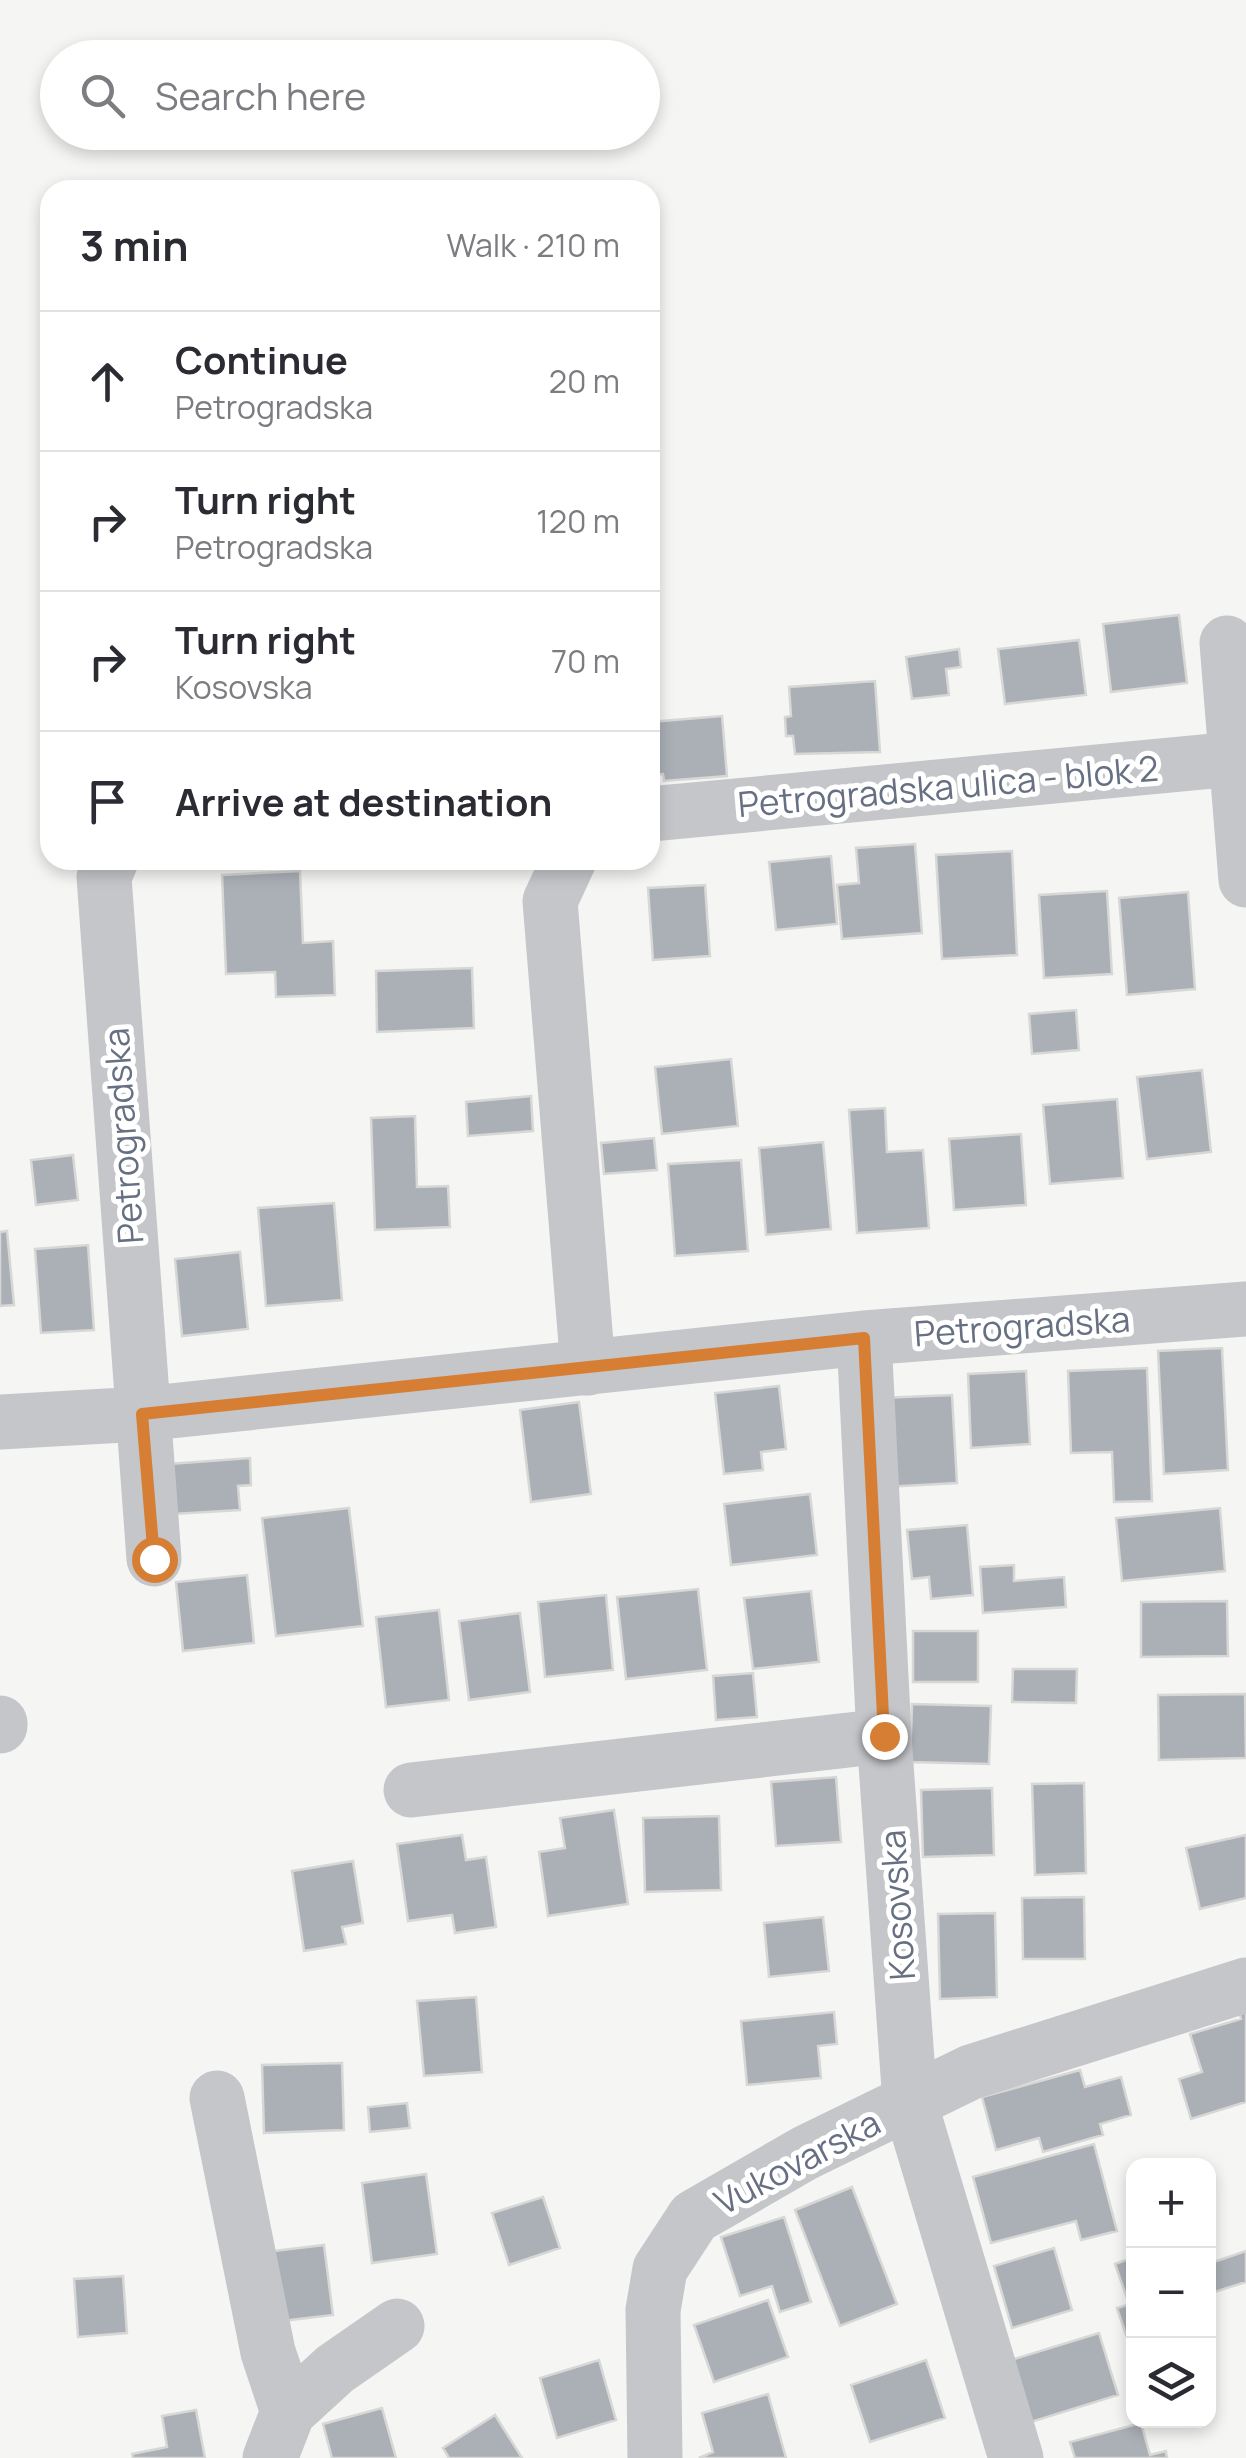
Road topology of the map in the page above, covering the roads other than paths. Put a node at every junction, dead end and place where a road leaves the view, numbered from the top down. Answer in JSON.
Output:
{"nodes":[{"id":1,"x":1227,"y":643,"type":"dead end"},
{"id":2,"x":1242,"y":758,"type":"edge"},
{"id":3,"x":660,"y":813,"type":"edge"},
{"id":4,"x":107,"y":870,"type":"edge"},
{"id":5,"x":564,"y":870,"type":"edge"},
{"id":6,"x":1246,"y":880,"type":"edge"},
{"id":7,"x":1246,"y":1309,"type":"edge"},
{"id":8,"x":864,"y":1338,"type":"junction"},
{"id":9,"x":588,"y":1368,"type":"junction"},
{"id":10,"x":142,"y":1414,"type":"junction"},
{"id":11,"x":0,"y":1422,"type":"edge"},
{"id":12,"x":154,"y":1559,"type":"dead end"},
{"id":13,"x":884,"y":1736,"type":"junction"},
{"id":14,"x":411,"y":1790,"type":"dead end"},
{"id":15,"x":1246,"y":1984,"type":"edge"},
{"id":16,"x":217,"y":2098,"type":"dead end"},
{"id":17,"x":910,"y":2103,"type":"junction"},
{"id":18,"x":397,"y":2326,"type":"dead end"},
{"id":19,"x":279,"y":2435,"type":"edge"},
{"id":20,"x":655,"y":2458,"type":"edge"},
{"id":21,"x":1016,"y":2458,"type":"edge"}],
"edges":[{"from":1,"to":2,"type":"street"},
{"from":2,"to":3,"type":"street","name":"Petrogradska ulica - blok 2"},
{"from":2,"to":6,"type":"street"},
{"from":4,"to":10,"type":"street","name":"Petrogradska"},
{"from":5,"to":9,"type":"street"},
{"from":7,"to":8,"type":"street","name":"Petrogradska"},
{"from":8,"to":9,"type":"street","name":"Petrogradska"},
{"from":8,"to":13,"type":"street","name":"Kosovska"},
{"from":9,"to":10,"type":"street","name":"Petrogradska"},
{"from":10,"to":11,"type":"street","name":"Petrogradska"},
{"from":10,"to":12,"type":"street","name":"Petrogradska"},
{"from":13,"to":14,"type":"street"},
{"from":13,"to":17,"type":"street","name":"Kosovska"},
{"from":15,"to":17,"type":"street","name":"Vukovarska"},
{"from":16,"to":19,"type":"street"},
{"from":17,"to":20,"type":"street","name":"Vukovarska"},
{"from":17,"to":21,"type":"street","name":"Kosovska"},
{"from":18,"to":19,"type":"street"}]}
